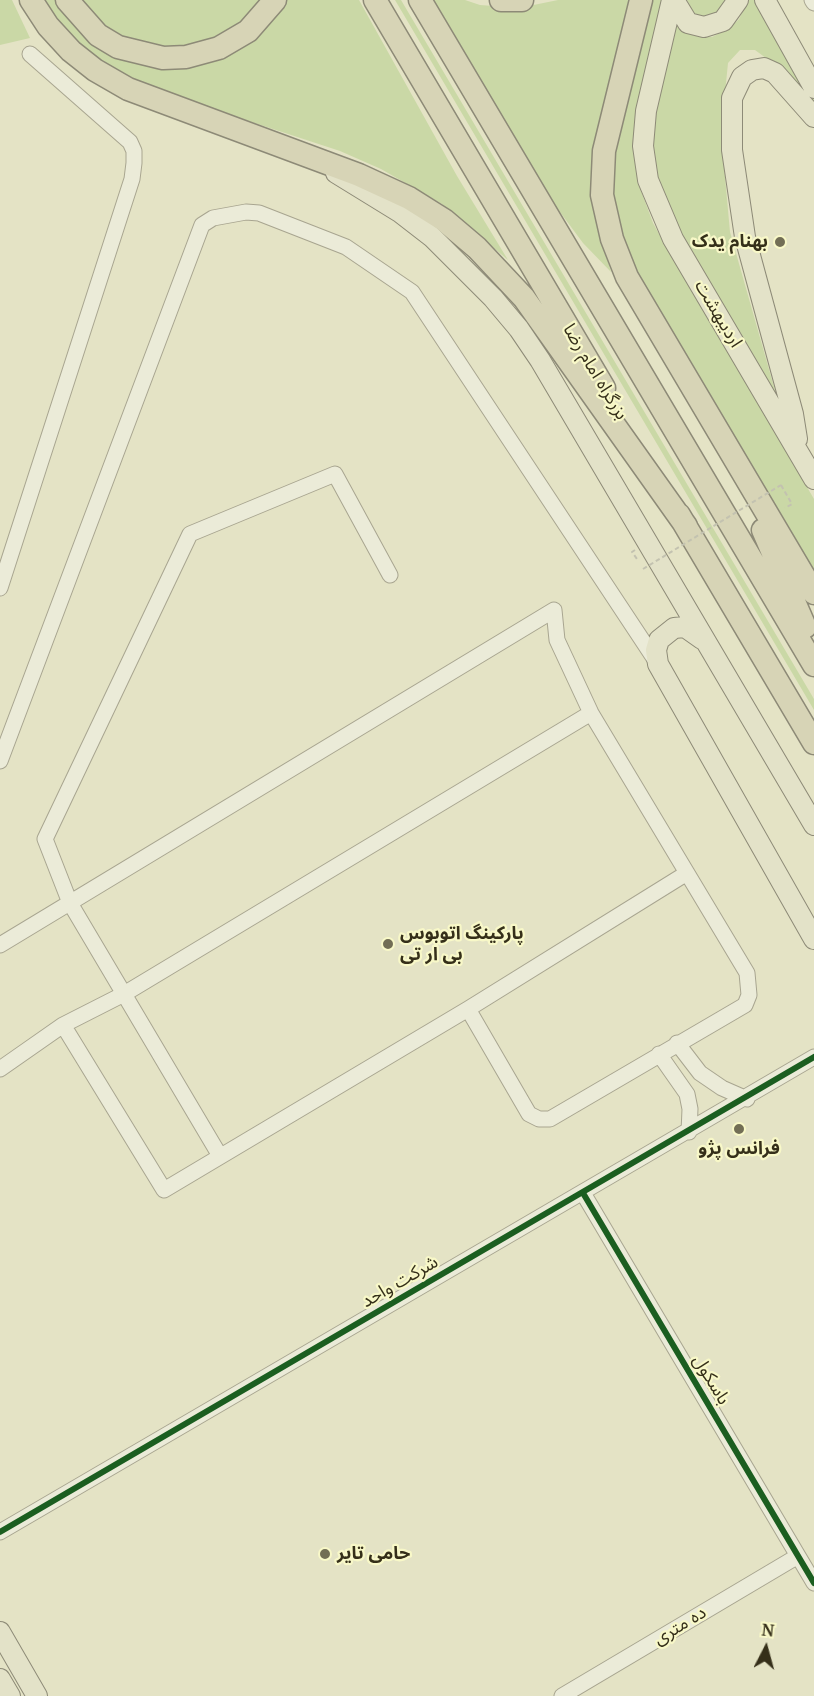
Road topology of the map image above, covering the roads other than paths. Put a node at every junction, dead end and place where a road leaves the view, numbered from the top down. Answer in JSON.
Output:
{"nodes":[{"id":1,"x":31,"y":0,"type":"edge"},
{"id":2,"x":67,"y":0,"type":"edge"},
{"id":3,"x":275,"y":0,"type":"edge"},
{"id":4,"x":375,"y":0,"type":"edge"},
{"id":5,"x":420,"y":0,"type":"edge"},
{"id":6,"x":501,"y":0,"type":"edge"},
{"id":7,"x":522,"y":0,"type":"edge"},
{"id":8,"x":640,"y":0,"type":"edge"},
{"id":9,"x":673,"y":0,"type":"edge"},
{"id":10,"x":738,"y":0,"type":"edge"},
{"id":11,"x":765,"y":0,"type":"edge"},
{"id":12,"x":30,"y":54,"type":"dead end"},
{"id":13,"x":814,"y":88,"type":"edge"},
{"id":14,"x":814,"y":117,"type":"edge"},
{"id":15,"x":304,"y":153,"type":"junction"},
{"id":16,"x":726,"y":443,"type":"junction"},
{"id":17,"x":798,"y":449,"type":"junction"},
{"id":18,"x":814,"y":479,"type":"edge"},
{"id":19,"x":686,"y":526,"type":"junction"},
{"id":20,"x":390,"y":574,"type":"dead end"},
{"id":21,"x":0,"y":588,"type":"edge"},
{"id":22,"x":814,"y":592,"type":"edge"},
{"id":23,"x":704,"y":641,"type":"junction"},
{"id":24,"x":814,"y":647,"type":"edge"},
{"id":25,"x":658,"y":664,"type":"junction"},
{"id":26,"x":814,"y":665,"type":"edge"},
{"id":27,"x":591,"y":713,"type":"junction"},
{"id":28,"x":812,"y":741,"type":"edge"},
{"id":29,"x":0,"y":760,"type":"edge"},
{"id":30,"x":814,"y":825,"type":"edge"},
{"id":31,"x":687,"y":873,"type":"junction"},
{"id":32,"x":70,"y":903,"type":"junction"},
{"id":33,"x":814,"y":939,"type":"edge"},
{"id":34,"x":0,"y":945,"type":"edge"},
{"id":35,"x":124,"y":994,"type":"junction"},
{"id":36,"x":468,"y":1009,"type":"junction"},
{"id":37,"x":63,"y":1025,"type":"junction"},
{"id":38,"x":677,"y":1043,"type":"junction"},
{"id":39,"x":659,"y":1054,"type":"junction"},
{"id":40,"x":814,"y":1057,"type":"edge"},
{"id":41,"x":0,"y":1069,"type":"edge"},
{"id":42,"x":747,"y":1099,"type":"junction"},
{"id":43,"x":689,"y":1132,"type":"junction"},
{"id":44,"x":219,"y":1156,"type":"junction"},
{"id":45,"x":583,"y":1193,"type":"junction"},
{"id":46,"x":0,"y":1533,"type":"edge"},
{"id":47,"x":798,"y":1556,"type":"junction"},
{"id":48,"x":814,"y":1583,"type":"edge"},
{"id":49,"x":0,"y":1632,"type":"edge"},
{"id":50,"x":0,"y":1679,"type":"edge"},
{"id":51,"x":10,"y":1696,"type":"edge"},
{"id":52,"x":37,"y":1696,"type":"edge"},
{"id":53,"x":562,"y":1696,"type":"edge"}],
"edges":[{"from":1,"to":15,"type":"highway"},
{"from":2,"to":3,"type":"highway"},
{"from":4,"to":19,"type":"highway","name":"بزرگراه امام رضا"},
{"from":5,"to":26,"type":"highway"},
{"from":6,"to":7,"type":"highway"},
{"from":8,"to":16,"type":"highway"},
{"from":9,"to":10,"type":"main road"},
{"from":9,"to":17,"type":"main road","name":"اردیبهشت"},
{"from":11,"to":13,"type":"main road"},
{"from":12,"to":21,"type":"street"},
{"from":14,"to":17,"type":"main road"},
{"from":15,"to":19,"type":"highway"},
{"from":15,"to":23,"type":"main road"},
{"from":16,"to":22,"type":"highway"},
{"from":16,"to":24,"type":"highway"},
{"from":17,"to":18,"type":"main road","name":"اردیبهشت"},
{"from":19,"to":28,"type":"highway","name":"بزرگراه امام رضا"},
{"from":20,"to":32,"type":"street"},
{"from":23,"to":25,"type":"main road"},
{"from":23,"to":30,"type":"main road"},
{"from":25,"to":29,"type":"street"},
{"from":25,"to":33,"type":"main road"},
{"from":27,"to":31,"type":"street"},
{"from":27,"to":32,"type":"street"},
{"from":27,"to":35,"type":"street"},
{"from":31,"to":36,"type":"street"},
{"from":31,"to":38,"type":"street"},
{"from":32,"to":34,"type":"street"},
{"from":32,"to":35,"type":"street"},
{"from":35,"to":37,"type":"street"},
{"from":35,"to":44,"type":"street"},
{"from":36,"to":39,"type":"street"},
{"from":36,"to":44,"type":"street"},
{"from":37,"to":41,"type":"street"},
{"from":37,"to":44,"type":"street"},
{"from":38,"to":39,"type":"street"},
{"from":38,"to":42,"type":"street"},
{"from":39,"to":43,"type":"street"},
{"from":40,"to":42,"type":"street","name":"شرکت واحد"},
{"from":42,"to":43,"type":"street","name":"شرکت واحد"},
{"from":43,"to":45,"type":"street","name":"شرکت واحد"},
{"from":45,"to":46,"type":"street","name":"شرکت واحد"},
{"from":45,"to":47,"type":"street","name":"باسکول"},
{"from":47,"to":48,"type":"street","name":"باسکول"},
{"from":47,"to":53,"type":"street","name":"ده متری"},
{"from":49,"to":52,"type":"main road"},
{"from":50,"to":51,"type":"main road"}]}
